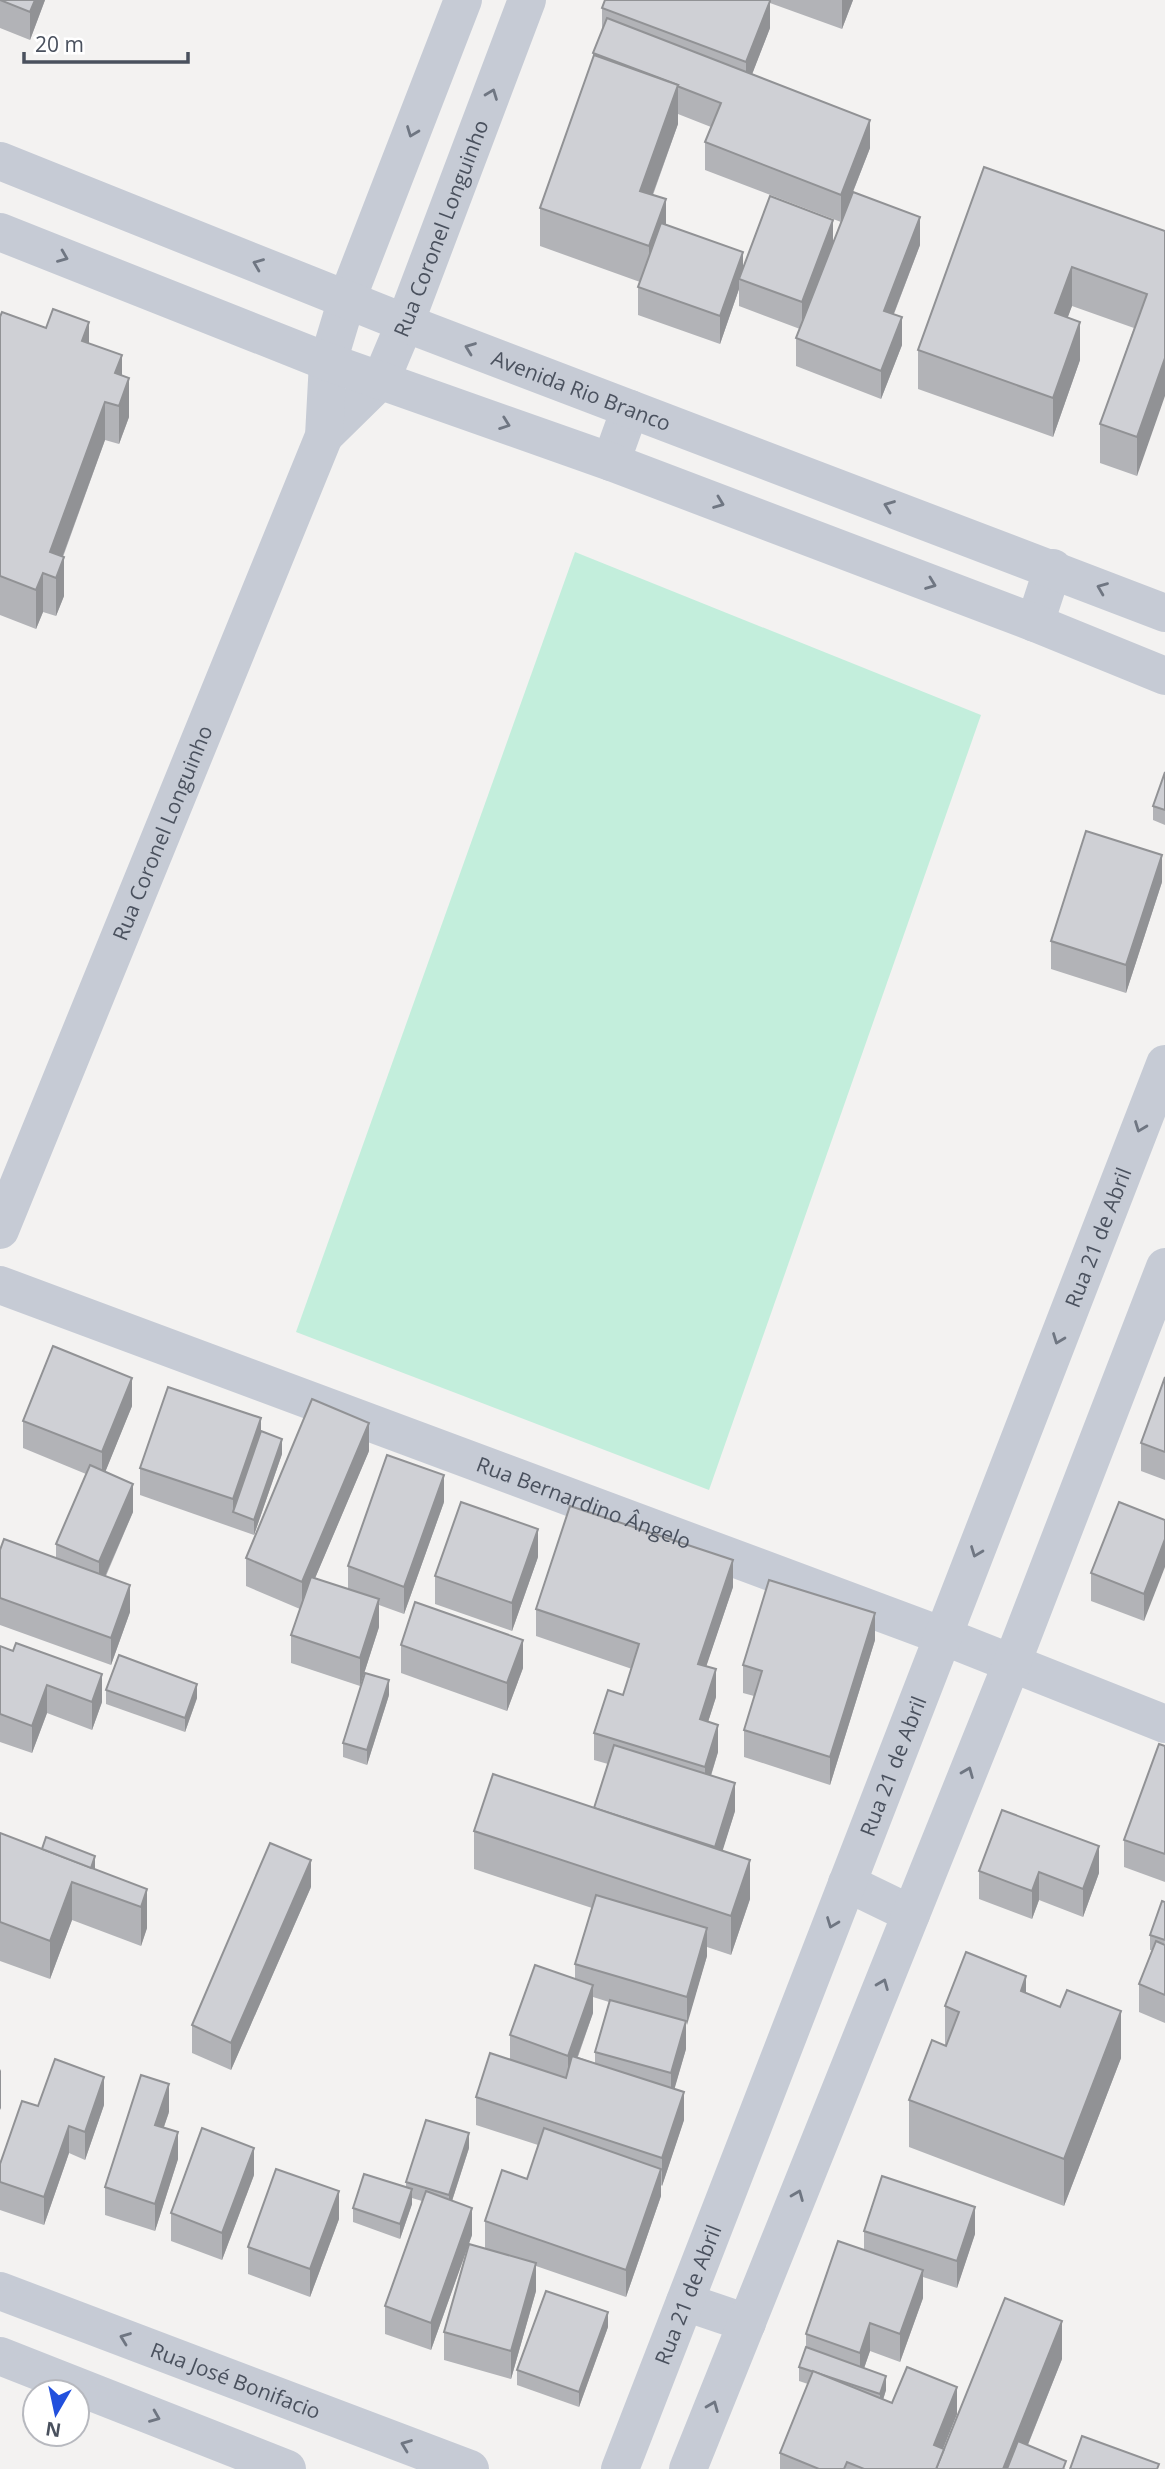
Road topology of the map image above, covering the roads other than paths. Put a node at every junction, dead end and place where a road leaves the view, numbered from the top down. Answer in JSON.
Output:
{"nodes":[{"id":1,"x":527,"y":0,"type":"edge"},
{"id":2,"x":458,"y":14,"type":"edge"},
{"id":3,"x":511,"y":44,"type":"junction"},
{"id":4,"x":0,"y":161,"type":"edge"},
{"id":5,"x":0,"y":232,"type":"edge"},
{"id":6,"x":347,"y":299,"type":"junction"},
{"id":7,"x":405,"y":323,"type":"junction"},
{"id":8,"x":328,"y":362,"type":"junction"},
{"id":9,"x":381,"y":380,"type":"junction"},
{"id":10,"x":630,"y":409,"type":"junction"},
{"id":11,"x":324,"y":436,"type":"junction"},
{"id":12,"x":611,"y":462,"type":"junction"},
{"id":13,"x":1053,"y":568,"type":"junction"},
{"id":14,"x":1165,"y":612,"type":"edge"},
{"id":15,"x":1035,"y":623,"type":"junction"},
{"id":16,"x":1165,"y":676,"type":"edge"},
{"id":17,"x":1165,"y":1064,"type":"edge"},
{"id":18,"x":0,"y":1230,"type":"edge"},
{"id":19,"x":1165,"y":1267,"type":"edge"},
{"id":20,"x":0,"y":1285,"type":"edge"},
{"id":21,"x":943,"y":1636,"type":"junction"},
{"id":22,"x":1012,"y":1663,"type":"junction"},
{"id":23,"x":1165,"y":1724,"type":"edge"},
{"id":24,"x":847,"y":1883,"type":"junction"},
{"id":25,"x":911,"y":1914,"type":"junction"},
{"id":26,"x":0,"y":2291,"type":"edge"},
{"id":27,"x":685,"y":2302,"type":"junction"},
{"id":28,"x":747,"y":2323,"type":"junction"},
{"id":29,"x":0,"y":2356,"type":"edge"},
{"id":30,"x":286,"y":2469,"type":"edge"},
{"id":31,"x":470,"y":2469,"type":"edge"},
{"id":32,"x":620,"y":2469,"type":"edge"},
{"id":33,"x":688,"y":2469,"type":"edge"}],
"edges":[{"from":1,"to":3,"type":"street","name":"Rua Coronel Longuinho"},
{"from":2,"to":3,"type":"street"},
{"from":2,"to":6,"type":"street","name":"Rua Coronel Longuinho","one_way":true},
{"from":7,"to":3,"type":"street","name":"Rua Coronel Longuinho","one_way":true},
{"from":6,"to":4,"type":"street","name":"Avenida Rio Branco","one_way":true},
{"from":5,"to":8,"type":"street","one_way":true},
{"from":6,"to":7,"type":"street","name":"Avenida Rio Branco"},
{"from":6,"to":8,"type":"street","name":"Rua Coronel Longuinho"},
{"from":7,"to":9,"type":"street","name":"Rua Coronel Longuinho"},
{"from":10,"to":7,"type":"street","name":"Avenida Rio Branco","one_way":true},
{"from":8,"to":9,"type":"street"},
{"from":8,"to":11,"type":"street","name":"Rua Coronel Longuinho"},
{"from":9,"to":11,"type":"street","name":"Rua Coronel Longuinho"},
{"from":9,"to":12,"type":"street","one_way":true},
{"from":10,"to":12,"type":"street"},
{"from":13,"to":10,"type":"street","name":"Avenida Rio Branco","one_way":true},
{"from":11,"to":18,"type":"street","name":"Rua Coronel Longuinho"},
{"from":12,"to":15,"type":"street","one_way":true},
{"from":14,"to":13,"type":"street","name":"Avenida Rio Branco","one_way":true},
{"from":13,"to":15,"type":"street"},
{"from":15,"to":16,"type":"street"},
{"from":17,"to":21,"type":"street","name":"Rua 21 de Abril","one_way":true},
{"from":19,"to":22,"type":"street"},
{"from":20,"to":21,"type":"street","name":"Rua Bernardino Ângelo"},
{"from":21,"to":22,"type":"street","name":"Rua Bernardino Ângelo"},
{"from":21,"to":24,"type":"street","name":"Rua 21 de Abril"},
{"from":22,"to":23,"type":"street","name":"Rua Bernardino Ângelo"},
{"from":25,"to":22,"type":"street","one_way":true},
{"from":24,"to":25,"type":"street"},
{"from":24,"to":27,"type":"street","name":"Rua 21 de Abril","one_way":true},
{"from":28,"to":25,"type":"street","one_way":true},
{"from":31,"to":26,"type":"street","name":"Rua José Bonifacio","one_way":true},
{"from":27,"to":28,"type":"street"},
{"from":27,"to":32,"type":"street","name":"Rua 21 de Abril"},
{"from":33,"to":28,"type":"street","one_way":true},
{"from":29,"to":30,"type":"street","one_way":true}]}
